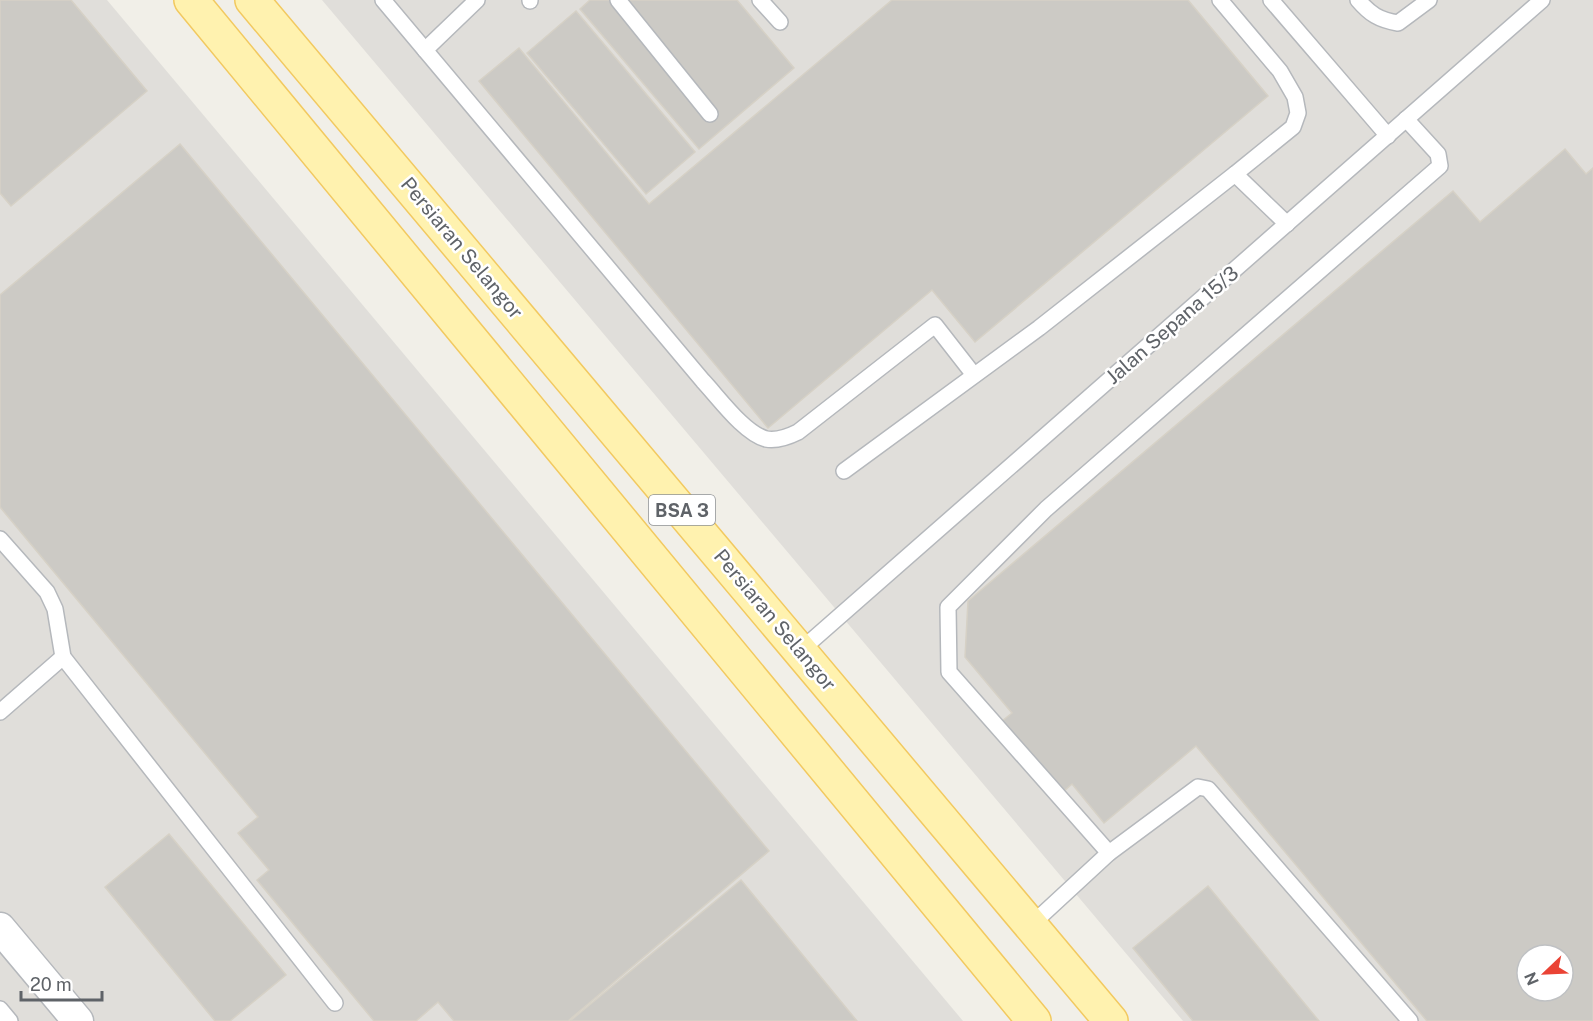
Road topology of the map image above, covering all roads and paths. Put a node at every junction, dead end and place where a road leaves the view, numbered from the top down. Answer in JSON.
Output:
{"nodes":[{"id":1,"x":190,"y":0,"type":"edge"},
{"id":2,"x":252,"y":0,"type":"edge"},
{"id":3,"x":383,"y":0,"type":"edge"},
{"id":4,"x":477,"y":0,"type":"edge"},
{"id":5,"x":618,"y":0,"type":"edge"},
{"id":6,"x":760,"y":0,"type":"edge"},
{"id":7,"x":1220,"y":0,"type":"edge"},
{"id":8,"x":1271,"y":0,"type":"edge"},
{"id":9,"x":1358,"y":0,"type":"edge"},
{"id":10,"x":1429,"y":0,"type":"edge"},
{"id":11,"x":1542,"y":0,"type":"edge"},
{"id":12,"x":780,"y":22,"type":"dead end"},
{"id":13,"x":425,"y":50,"type":"junction"},
{"id":14,"x":710,"y":114,"type":"dead end"},
{"id":15,"x":1406,"y":119,"type":"junction"},
{"id":16,"x":1388,"y":136,"type":"junction"},
{"id":17,"x":1235,"y":174,"type":"junction"},
{"id":18,"x":1287,"y":224,"type":"junction"},
{"id":19,"x":974,"y":375,"type":"junction"},
{"id":20,"x":844,"y":471,"type":"dead end"},
{"id":21,"x":0,"y":539,"type":"edge"},
{"id":22,"x":801,"y":650,"type":"junction"},
{"id":23,"x":63,"y":657,"type":"junction"},
{"id":24,"x":0,"y":712,"type":"edge"},
{"id":25,"x":1109,"y":853,"type":"junction"},
{"id":26,"x":1031,"y":925,"type":"junction"},
{"id":27,"x":0,"y":928,"type":"edge"},
{"id":28,"x":335,"y":1003,"type":"dead end"},
{"id":29,"x":0,"y":1009,"type":"edge"},
{"id":30,"x":10,"y":1021,"type":"edge"},
{"id":31,"x":78,"y":1021,"type":"edge"},
{"id":32,"x":1034,"y":1021,"type":"edge"},
{"id":33,"x":1111,"y":1021,"type":"edge"},
{"id":34,"x":1410,"y":1021,"type":"edge"}],
"edges":[{"from":1,"to":32,"type":"main road","number":"BSA 3"},
{"from":2,"to":22,"type":"main road","name":"Persiaran Selangor","number":"BSA 3"},
{"from":3,"to":13,"type":"lane"},
{"from":4,"to":13,"type":"lane"},
{"from":5,"to":14,"type":"lane"},
{"from":6,"to":12,"type":"lane"},
{"from":7,"to":17,"type":"lane"},
{"from":8,"to":16,"type":"lane"},
{"from":9,"to":10,"type":"lane"},
{"from":11,"to":15,"type":"lane","name":"Jalan Sepana 15/3"},
{"from":13,"to":19,"type":"lane"},
{"from":15,"to":16,"type":"lane","name":"Jalan Sepana 15/3"},
{"from":15,"to":25,"type":"lane"},
{"from":16,"to":18,"type":"lane","name":"Jalan Sepana 15/3"},
{"from":17,"to":18,"type":"lane"},
{"from":17,"to":19,"type":"lane"},
{"from":18,"to":22,"type":"lane","name":"Jalan Sepana 15/3"},
{"from":19,"to":20,"type":"lane"},
{"from":21,"to":23,"type":"lane"},
{"from":22,"to":26,"type":"main road","name":"Persiaran Selangor","number":"BSA 3"},
{"from":23,"to":24,"type":"lane"},
{"from":23,"to":28,"type":"lane"},
{"from":25,"to":26,"type":"lane"},
{"from":25,"to":34,"type":"lane"},
{"from":26,"to":33,"type":"main road","name":"Persiaran Selangor","number":"BSA 3"},
{"from":27,"to":31,"type":"street"},
{"from":29,"to":30,"type":"lane"}]}
